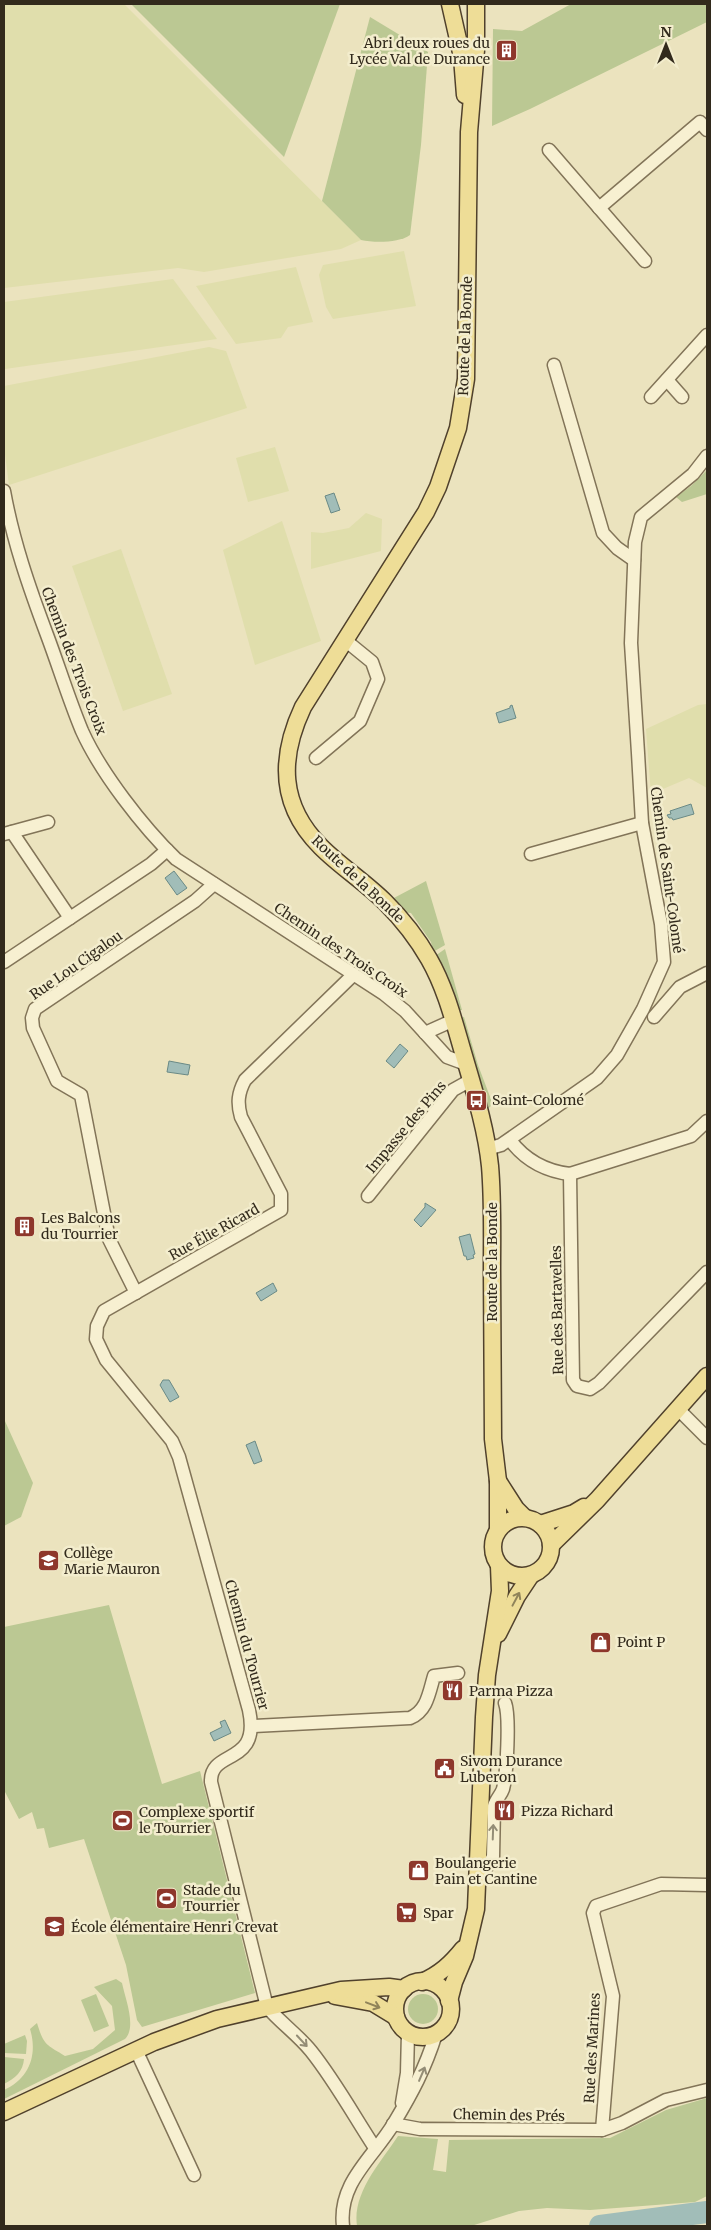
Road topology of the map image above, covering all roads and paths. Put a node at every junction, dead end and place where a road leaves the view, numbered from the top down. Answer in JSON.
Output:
{"nodes":[{"id":1,"x":450,"y":4,"type":"edge"},
{"id":2,"x":476,"y":4,"type":"edge"},
{"id":3,"x":707,"y":130,"type":"edge"},
{"id":4,"x":469,"y":132,"type":"junction"},
{"id":5,"x":549,"y":150,"type":"dead end"},
{"id":6,"x":599,"y":208,"type":"junction"},
{"id":7,"x":645,"y":261,"type":"dead end"},
{"id":8,"x":707,"y":335,"type":"edge"},
{"id":9,"x":554,"y":365,"type":"dead end"},
{"id":10,"x":667,"y":380,"type":"junction"},
{"id":11,"x":651,"y":398,"type":"dead end"},
{"id":12,"x":682,"y":398,"type":"dead end"},
{"id":13,"x":707,"y":456,"type":"edge"},
{"id":14,"x":4,"y":491,"type":"edge"},
{"id":15,"x":634,"y":560,"type":"junction"},
{"id":16,"x":345,"y":640,"type":"junction"},
{"id":17,"x":316,"y":758,"type":"dead end"},
{"id":18,"x":48,"y":822,"type":"dead end"},
{"id":19,"x":642,"y":823,"type":"junction"},
{"id":20,"x":8,"y":833,"type":"edge"},
{"id":21,"x":167,"y":850,"type":"junction"},
{"id":22,"x":531,"y":854,"type":"dead end"},
{"id":23,"x":214,"y":884,"type":"junction"},
{"id":24,"x":70,"y":918,"type":"junction"},
{"id":25,"x":4,"y":962,"type":"edge"},
{"id":26,"x":707,"y":973,"type":"edge"},
{"id":27,"x":354,"y":975,"type":"junction"},
{"id":28,"x":654,"y":1017,"type":"dead end"},
{"id":29,"x":454,"y":1020,"type":"junction"},
{"id":30,"x":425,"y":1033,"type":"junction"},
{"id":31,"x":466,"y":1064,"type":"junction"},
{"id":32,"x":471,"y":1080,"type":"junction"},
{"id":33,"x":707,"y":1121,"type":"edge"},
{"id":34,"x":510,"y":1140,"type":"junction"},
{"id":35,"x":487,"y":1148,"type":"junction"},
{"id":36,"x":570,"y":1174,"type":"junction"},
{"id":37,"x":368,"y":1196,"type":"dead end"},
{"id":38,"x":707,"y":1272,"type":"edge"},
{"id":39,"x":136,"y":1293,"type":"junction"},
{"id":40,"x":97,"y":1326,"type":"joint"},
{"id":41,"x":707,"y":1376,"type":"edge"},
{"id":42,"x":678,"y":1409,"type":"junction"},
{"id":43,"x":707,"y":1438,"type":"edge"},
{"id":44,"x":498,"y":1480,"type":"junction"},
{"id":45,"x":597,"y":1500,"type":"junction"},
{"id":46,"x":524,"y":1517,"type":"junction"},
{"id":47,"x":540,"y":1524,"type":"junction"},
{"id":48,"x":498,"y":1529,"type":"junction"},
{"id":49,"x":551,"y":1545,"type":"junction"},
{"id":50,"x":499,"y":1566,"type":"junction"},
{"id":51,"x":531,"y":1575,"type":"junction"},
{"id":52,"x":492,"y":1647,"type":"junction"},
{"id":53,"x":458,"y":1672,"type":"dead end"},
{"id":54,"x":505,"y":1703,"type":"dead end"},
{"id":55,"x":253,"y":1726,"type":"junction"},
{"id":56,"x":479,"y":1875,"type":"junction"},
{"id":57,"x":707,"y":1885,"type":"edge"},
{"id":58,"x":468,"y":1942,"type":"junction"},
{"id":59,"x":422,"y":1982,"type":"junction"},
{"id":60,"x":404,"y":1989,"type":"junction"},
{"id":61,"x":313,"y":1997,"type":"junction"},
{"id":62,"x":449,"y":2001,"type":"junction"},
{"id":63,"x":267,"y":2007,"type":"junction"},
{"id":64,"x":396,"y":2017,"type":"junction"},
{"id":65,"x":408,"y":2033,"type":"junction"},
{"id":66,"x":436,"y":2034,"type":"junction"},
{"id":67,"x":136,"y":2050,"type":"junction"},
{"id":68,"x":707,"y":2090,"type":"edge"},
{"id":69,"x":46,"y":2093,"type":"junction"},
{"id":70,"x":401,"y":2110,"type":"junction"},
{"id":71,"x":4,"y":2112,"type":"edge"},
{"id":72,"x":4,"y":2124,"type":"edge"},
{"id":73,"x":394,"y":2124,"type":"junction"},
{"id":74,"x":602,"y":2130,"type":"junction"},
{"id":75,"x":375,"y":2148,"type":"junction"},
{"id":76,"x":194,"y":2175,"type":"dead end"},
{"id":77,"x":343,"y":2226,"type":"edge"}],
"edges":[{"from":1,"to":4,"type":"main road","name":"Route de la Bonde"},
{"from":2,"to":4,"type":"main road","name":"Route de la Bonde"},
{"from":3,"to":6,"type":"street"},
{"from":4,"to":16,"type":"main road","name":"Route de la Bonde"},
{"from":5,"to":6,"type":"street"},
{"from":6,"to":7,"type":"street"},
{"from":8,"to":10,"type":"street"},
{"from":9,"to":15,"type":"street"},
{"from":10,"to":11,"type":"street"},
{"from":10,"to":12,"type":"street"},
{"from":13,"to":15,"type":"street","name":"Chemin de Saint-Colomé"},
{"from":14,"to":21,"type":"street","name":"Chemin des Trois Croix"},
{"from":15,"to":19,"type":"street","name":"Chemin de Saint-Colomé"},
{"from":16,"to":17,"type":"street"},
{"from":16,"to":29,"type":"main road","name":"Route de la Bonde"},
{"from":18,"to":20,"type":"street"},
{"from":19,"to":22,"type":"street"},
{"from":19,"to":34,"type":"street","name":"Chemin de Saint-Colomé"},
{"from":20,"to":24,"type":"street"},
{"from":21,"to":23,"type":"street","name":"Chemin des Trois Croix"},
{"from":21,"to":24,"type":"street"},
{"from":23,"to":27,"type":"street","name":"Chemin des Trois Croix"},
{"from":23,"to":39,"type":"street","name":"Rue Lou Cigalou"},
{"from":24,"to":25,"type":"street"},
{"from":26,"to":28,"type":"street"},
{"from":27,"to":30,"type":"street","name":"Chemin des Trois Croix"},
{"from":27,"to":39,"type":"street","name":"Rue Élie Ricard"},
{"from":29,"to":30,"type":"street"},
{"from":29,"to":31,"type":"main road","name":"Route de la Bonde"},
{"from":30,"to":31,"type":"street","name":"Chemin des Trois Croix"},
{"from":31,"to":32,"type":"main road","name":"Route de la Bonde"},
{"from":32,"to":35,"type":"main road","name":"Route de la Bonde"},
{"from":32,"to":37,"type":"street","name":"Impasse des Pins"},
{"from":33,"to":36,"type":"street"},
{"from":34,"to":35,"type":"street","name":"Chemin de Saint-Colomé"},
{"from":34,"to":36,"type":"street"},
{"from":35,"to":44,"type":"main road","name":"Route de la Bonde"},
{"from":36,"to":38,"type":"street","name":"Rue des Bartavelles"},
{"from":39,"to":40,"type":"street","name":"Rue Élie Ricard"},
{"from":40,"to":55,"type":"street","name":"Chemin du Tourrier"},
{"from":41,"to":42,"type":"main road"},
{"from":42,"to":43,"type":"street"},
{"from":42,"to":45,"type":"main road"},
{"from":44,"to":46,"type":"main road","name":"Route de la Bonde"},
{"from":44,"to":48,"type":"main road","name":"Route de la Bonde"},
{"from":45,"to":47,"type":"main road"},
{"from":45,"to":49,"type":"main road"},
{"from":46,"to":47,"type":"main road"},
{"from":46,"to":48,"type":"main road"},
{"from":47,"to":49,"type":"main road"},
{"from":48,"to":50,"type":"main road"},
{"from":49,"to":51,"type":"main road"},
{"from":50,"to":51,"type":"main road"},
{"from":50,"to":52,"type":"main road"},
{"from":52,"to":51,"type":"main road","one_way":true},
{"from":52,"to":56,"type":"main road"},
{"from":53,"to":55,"type":"street"},
{"from":56,"to":54,"type":"street","one_way":true},
{"from":55,"to":63,"type":"street","name":"Chemin du Tourrier"},
{"from":56,"to":58,"type":"main road"},
{"from":57,"to":74,"type":"street","name":"Rue des Marines"},
{"from":58,"to":59,"type":"main road"},
{"from":58,"to":62,"type":"main road"},
{"from":59,"to":60,"type":"main road"},
{"from":59,"to":62,"type":"main road"},
{"from":60,"to":61,"type":"main road"},
{"from":60,"to":64,"type":"main road"},
{"from":61,"to":63,"type":"main road"},
{"from":61,"to":64,"type":"main road","one_way":true},
{"from":62,"to":66,"type":"main road"},
{"from":63,"to":67,"type":"main road"},
{"from":63,"to":75,"type":"street","one_way":true},
{"from":64,"to":65,"type":"main road"},
{"from":65,"to":66,"type":"main road"},
{"from":65,"to":70,"type":"street"},
{"from":70,"to":66,"type":"street","one_way":true},
{"from":67,"to":69,"type":"main road"},
{"from":67,"to":76,"type":"street"},
{"from":68,"to":74,"type":"street","name":"Chemin des Prés"},
{"from":69,"to":71,"type":"main road"},
{"from":69,"to":72,"type":"main road"},
{"from":70,"to":73,"type":"street"},
{"from":73,"to":74,"type":"street","name":"Chemin des Prés"},
{"from":73,"to":75,"type":"street"},
{"from":75,"to":77,"type":"street"}]}
